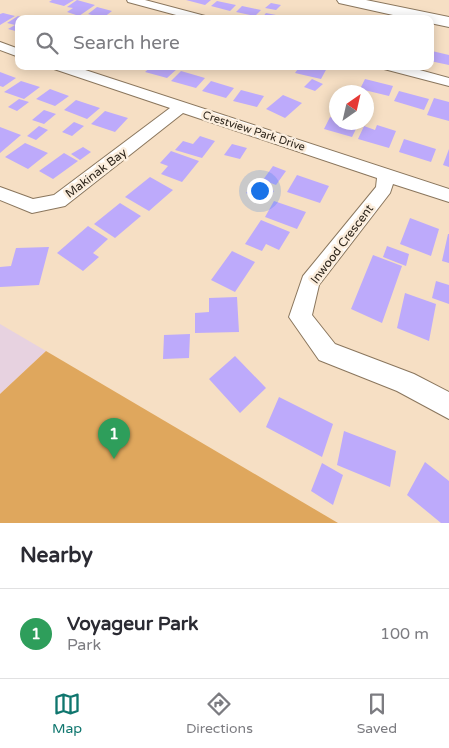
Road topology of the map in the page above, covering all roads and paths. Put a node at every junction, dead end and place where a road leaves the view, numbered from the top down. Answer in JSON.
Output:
{"nodes":[{"id":1,"x":132,"y":0,"type":"edge"},
{"id":2,"x":344,"y":0,"type":"edge"},
{"id":3,"x":190,"y":15,"type":"edge"},
{"id":4,"x":416,"y":15,"type":"edge"},
{"id":5,"x":434,"y":19,"type":"edge"},
{"id":6,"x":449,"y":22,"type":"edge"},
{"id":7,"x":0,"y":46,"type":"edge"},
{"id":8,"x":15,"y":52,"type":"edge"},
{"id":9,"x":72,"y":70,"type":"edge"},
{"id":10,"x":404,"y":70,"type":"edge"},
{"id":11,"x":449,"y":82,"type":"edge"},
{"id":12,"x":181,"y":107,"type":"junction"},
{"id":13,"x":386,"y":175,"type":"junction"},
{"id":14,"x":0,"y":193,"type":"edge"},
{"id":15,"x":449,"y":196,"type":"edge"},
{"id":16,"x":449,"y":406,"type":"edge"}],
"edges":[{"from":1,"to":3,"type":"street"},
{"from":2,"to":4,"type":"main road"},
{"from":5,"to":6,"type":"main road"},
{"from":7,"to":8,"type":"street"},
{"from":9,"to":12,"type":"street","name":"Crestview Park Drive"},
{"from":10,"to":11,"type":"street"},
{"from":12,"to":13,"type":"street","name":"Crestview Park Drive"},
{"from":12,"to":14,"type":"street","name":"Makinak Bay"},
{"from":13,"to":15,"type":"street","name":"Crestview Park Drive"},
{"from":13,"to":16,"type":"street","name":"Inwood Crescent"}]}
